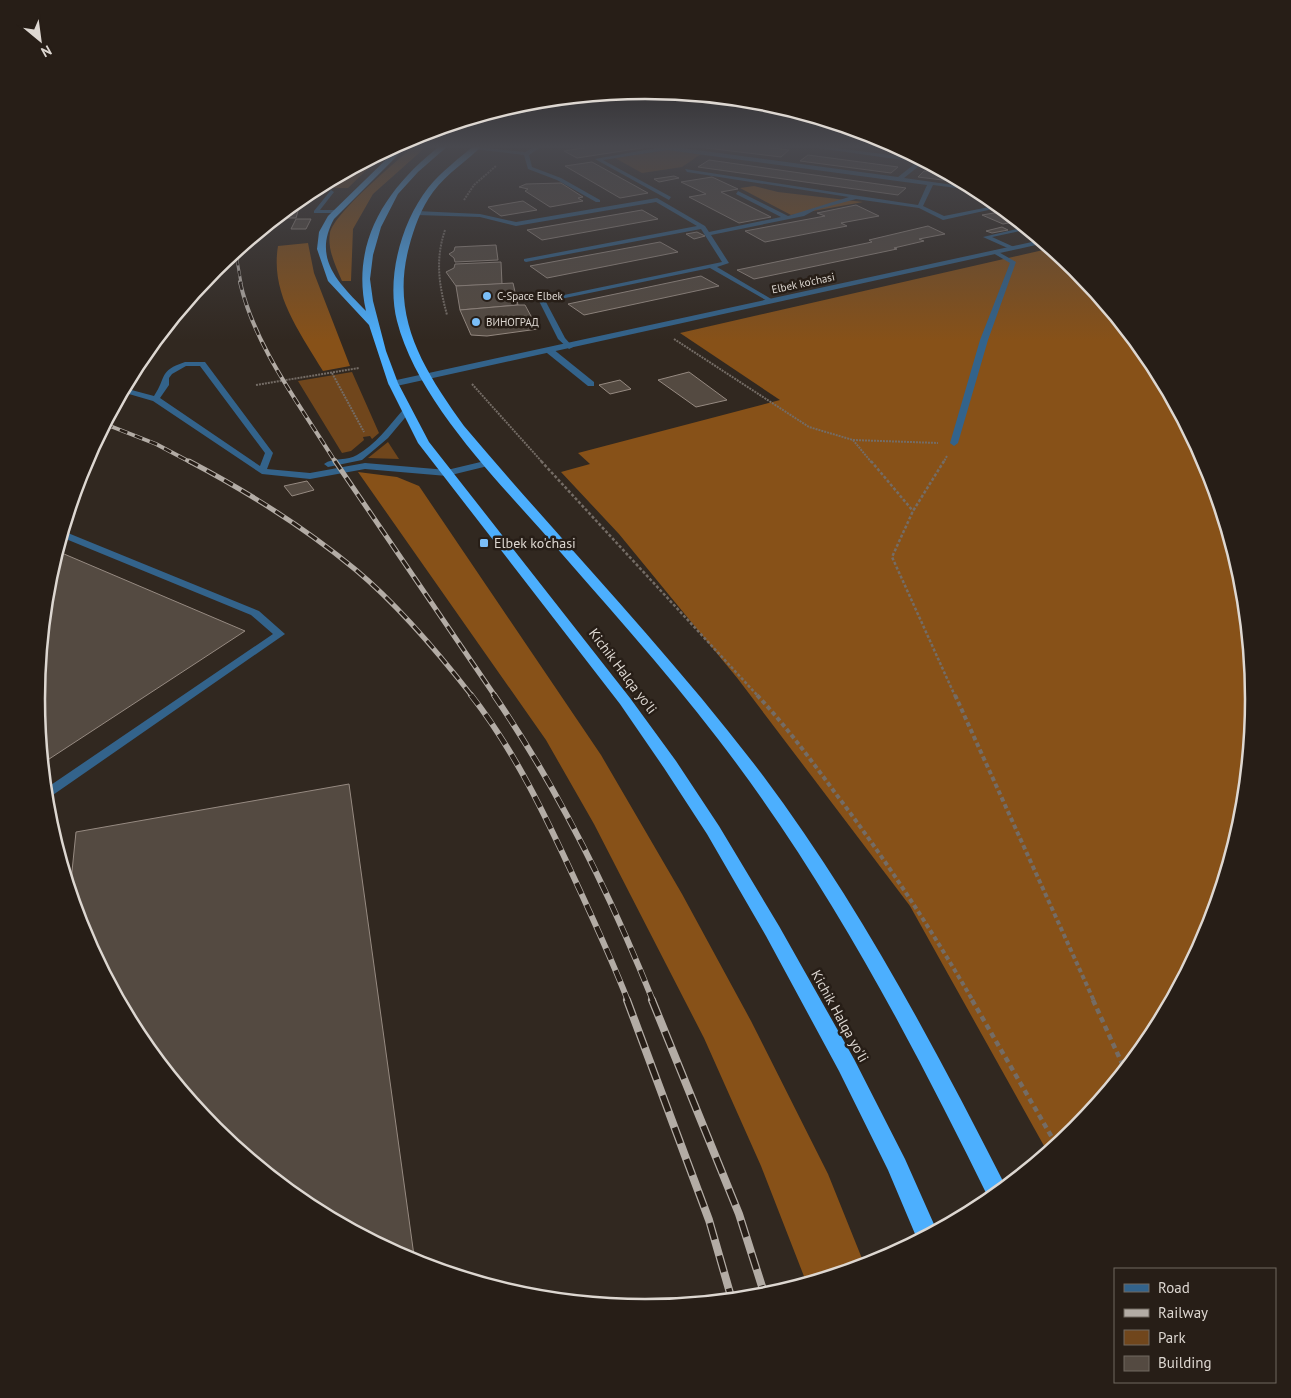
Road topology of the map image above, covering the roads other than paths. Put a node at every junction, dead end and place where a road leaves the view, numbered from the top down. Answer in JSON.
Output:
{"nodes":[{"id":1,"x":317,"y":210,"type":"edge"},
{"id":2,"x":386,"y":210,"type":"edge"},
{"id":3,"x":419,"y":210,"type":"edge"},
{"id":4,"x":597,"y":210,"type":"edge"},
{"id":5,"x":674,"y":210,"type":"edge"},
{"id":6,"x":772,"y":210,"type":"edge"},
{"id":7,"x":811,"y":210,"type":"edge"},
{"id":8,"x":928,"y":210,"type":"edge"},
{"id":9,"x":980,"y":210,"type":"edge"},
{"id":10,"x":337,"y":212,"type":"joint"},
{"id":11,"x":417,"y":213,"type":"junction"},
{"id":12,"x":787,"y":218,"type":"junction"},
{"id":13,"x":703,"y":227,"type":"junction"},
{"id":14,"x":1019,"y":230,"type":"edge"},
{"id":15,"x":709,"y":234,"type":"junction"},
{"id":16,"x":1036,"y":244,"type":"edge"},
{"id":17,"x":1012,"y":248,"type":"junction"},
{"id":18,"x":995,"y":252,"type":"junction"},
{"id":19,"x":526,"y":260,"type":"dead end"},
{"id":20,"x":711,"y":266,"type":"junction"},
{"id":21,"x":772,"y":302,"type":"junction"},
{"id":22,"x":373,"y":324,"type":"junction"},
{"id":23,"x":569,"y":347,"type":"junction"},
{"id":24,"x":550,"y":351,"type":"junction"},
{"id":25,"x":425,"y":378,"type":"junction"},
{"id":26,"x":392,"y":384,"type":"junction"},
{"id":27,"x":591,"y":384,"type":"dead end"},
{"id":28,"x":129,"y":392,"type":"edge"},
{"id":29,"x":156,"y":399,"type":"junction"},
{"id":30,"x":405,"y":413,"type":"junction"},
{"id":31,"x":954,"y":443,"type":"road end"},
{"id":32,"x":489,"y":463,"type":"junction"},
{"id":33,"x":262,"y":471,"type":"junction"},
{"id":34,"x":447,"y":473,"type":"junction"},
{"id":35,"x":299,"y":475,"type":"junction"},
{"id":36,"x":67,"y":536,"type":"edge"},
{"id":37,"x":52,"y":790,"type":"edge"},
{"id":38,"x":994,"y":1187,"type":"edge"},
{"id":39,"x":926,"y":1230,"type":"edge"}],
"edges":[{"from":1,"to":10,"type":"lane"},
{"from":2,"to":22,"type":"highway","name":"Kichik Halqa yo'li"},
{"from":3,"to":11,"type":"highway"},
{"from":4,"to":11,"type":"lane"},
{"from":5,"to":13,"type":"lane"},
{"from":6,"to":12,"type":"lane"},
{"from":7,"to":12,"type":"lane"},
{"from":8,"to":9,"type":"lane"},
{"from":10,"to":22,"type":"highway"},
{"from":11,"to":25,"type":"highway"},
{"from":12,"to":15,"type":"lane"},
{"from":13,"to":15,"type":"lane"},
{"from":13,"to":19,"type":"lane"},
{"from":14,"to":17,"type":"lane"},
{"from":15,"to":20,"type":"lane"},
{"from":16,"to":17,"type":"street","name":"Elbek ko'chasi"},
{"from":17,"to":18,"type":"street","name":"Elbek ko'chasi"},
{"from":18,"to":21,"type":"street","name":"Elbek ko'chasi"},
{"from":18,"to":31,"type":"lane"},
{"from":20,"to":21,"type":"lane"},
{"from":20,"to":23,"type":"lane"},
{"from":21,"to":23,"type":"street","name":"Elbek ko'chasi"},
{"from":22,"to":26,"type":"highway","name":"Kichik Halqa yo'li"},
{"from":23,"to":24,"type":"street","name":"Elbek ko'chasi"},
{"from":24,"to":25,"type":"street","name":"Elbek ko'chasi"},
{"from":24,"to":27,"type":"lane"},
{"from":25,"to":26,"type":"street","name":"Elbek ko'chasi"},
{"from":25,"to":32,"type":"highway"},
{"from":26,"to":30,"type":"highway","name":"Kichik Halqa yo'li"},
{"from":28,"to":29,"type":"lane"},
{"from":29,"to":33,"type":"lane"},
{"from":29,"to":33,"type":"lane"},
{"from":30,"to":34,"type":"highway","name":"Kichik Halqa yo'li"},
{"from":30,"to":35,"type":"lane"},
{"from":32,"to":34,"type":"lane"},
{"from":32,"to":38,"type":"highway"},
{"from":33,"to":35,"type":"lane"},
{"from":34,"to":35,"type":"lane"},
{"from":34,"to":39,"type":"highway","name":"Kichik Halqa yo'li"},
{"from":36,"to":37,"type":"lane"}]}
